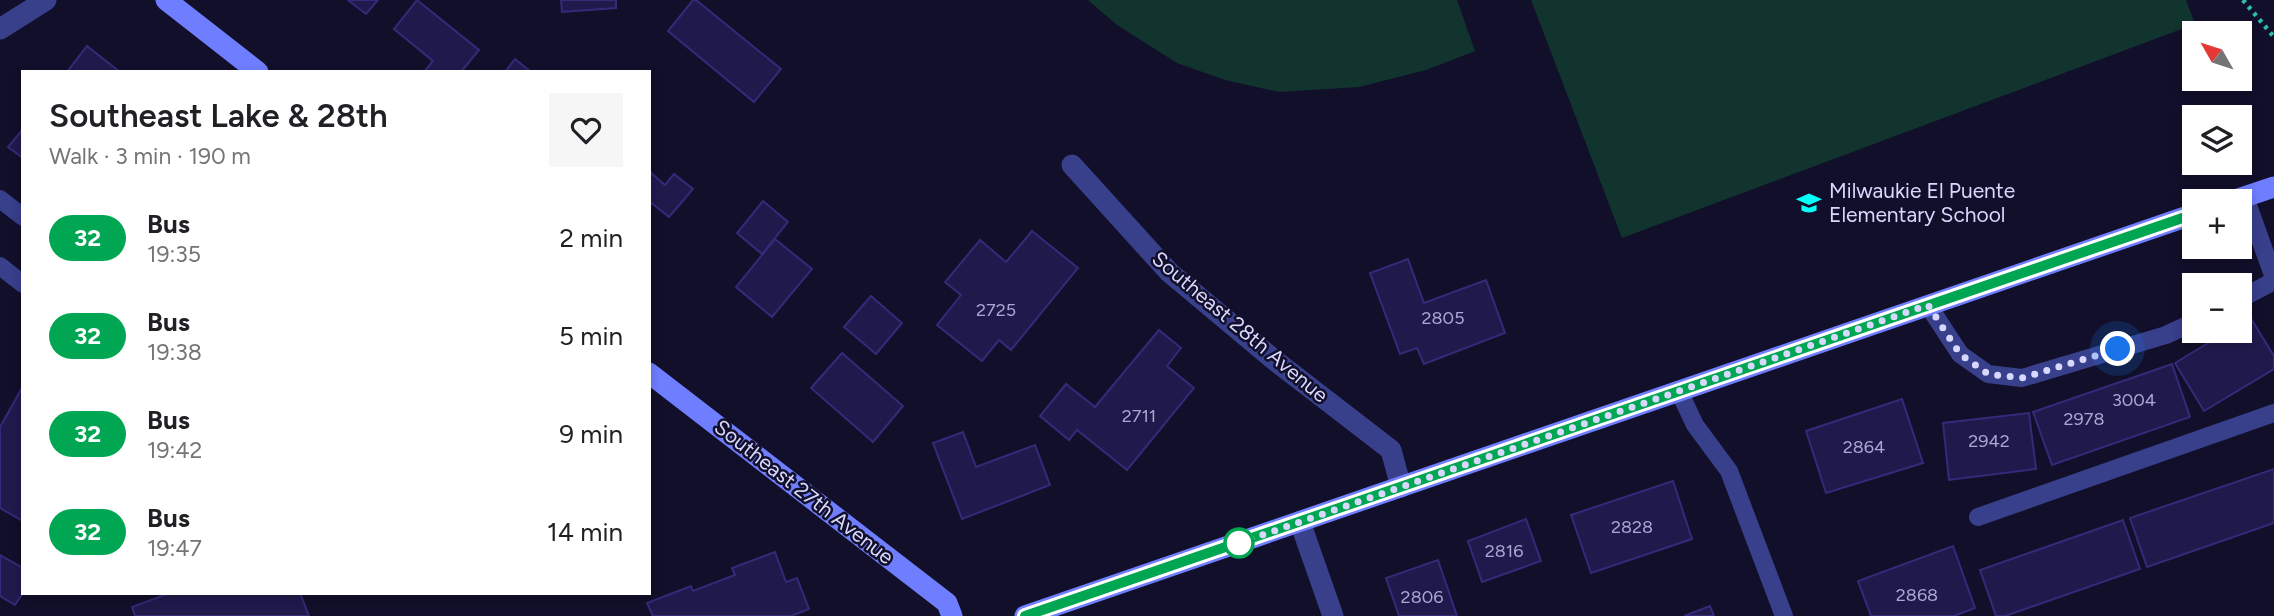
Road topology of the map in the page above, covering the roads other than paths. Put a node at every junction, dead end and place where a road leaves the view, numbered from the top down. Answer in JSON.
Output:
{"nodes":[{"id":1,"x":46,"y":0,"type":"edge"},
{"id":2,"x":166,"y":0,"type":"edge"},
{"id":3,"x":0,"y":29,"type":"edge"},
{"id":4,"x":255,"y":70,"type":"edge"},
{"id":5,"x":1072,"y":165,"type":"dead end"},
{"id":6,"x":2274,"y":187,"type":"edge"},
{"id":7,"x":2252,"y":194,"type":"edge"},
{"id":8,"x":0,"y":199,"type":"edge"},
{"id":9,"x":21,"y":215,"type":"edge"},
{"id":10,"x":2182,"y":218,"type":"edge"},
{"id":11,"x":2252,"y":230,"type":"edge"},
{"id":12,"x":0,"y":266,"type":"edge"},
{"id":13,"x":2274,"y":279,"type":"edge"},
{"id":14,"x":21,"y":282,"type":"edge"},
{"id":15,"x":2252,"y":292,"type":"edge"},
{"id":16,"x":1928,"y":305,"type":"junction"},
{"id":17,"x":2182,"y":328,"type":"edge"},
{"id":18,"x":651,"y":375,"type":"edge"},
{"id":19,"x":1679,"y":391,"type":"junction"},
{"id":20,"x":2274,"y":413,"type":"edge"},
{"id":21,"x":1401,"y":488,"type":"junction"},
{"id":22,"x":1978,"y":517,"type":"dead end"},
{"id":23,"x":1300,"y":522,"type":"junction"},
{"id":24,"x":952,"y":616,"type":"edge"},
{"id":25,"x":1025,"y":616,"type":"edge"},
{"id":26,"x":1333,"y":616,"type":"edge"},
{"id":27,"x":1784,"y":616,"type":"edge"}],
"edges":[{"from":1,"to":3,"type":"street"},
{"from":2,"to":4,"type":"street"},
{"from":5,"to":21,"type":"street","name":"Southeast 28th Avenue"},
{"from":6,"to":7,"type":"street"},
{"from":8,"to":9,"type":"lane"},
{"from":10,"to":16,"type":"street"},
{"from":11,"to":13,"type":"lane"},
{"from":12,"to":14,"type":"lane"},
{"from":13,"to":15,"type":"lane"},
{"from":16,"to":17,"type":"lane"},
{"from":16,"to":19,"type":"street"},
{"from":18,"to":24,"type":"street","name":"Southeast 27th Avenue"},
{"from":19,"to":21,"type":"street"},
{"from":19,"to":27,"type":"lane"},
{"from":20,"to":22,"type":"lane"},
{"from":21,"to":23,"type":"street"},
{"from":23,"to":25,"type":"street"},
{"from":23,"to":26,"type":"street"}]}
